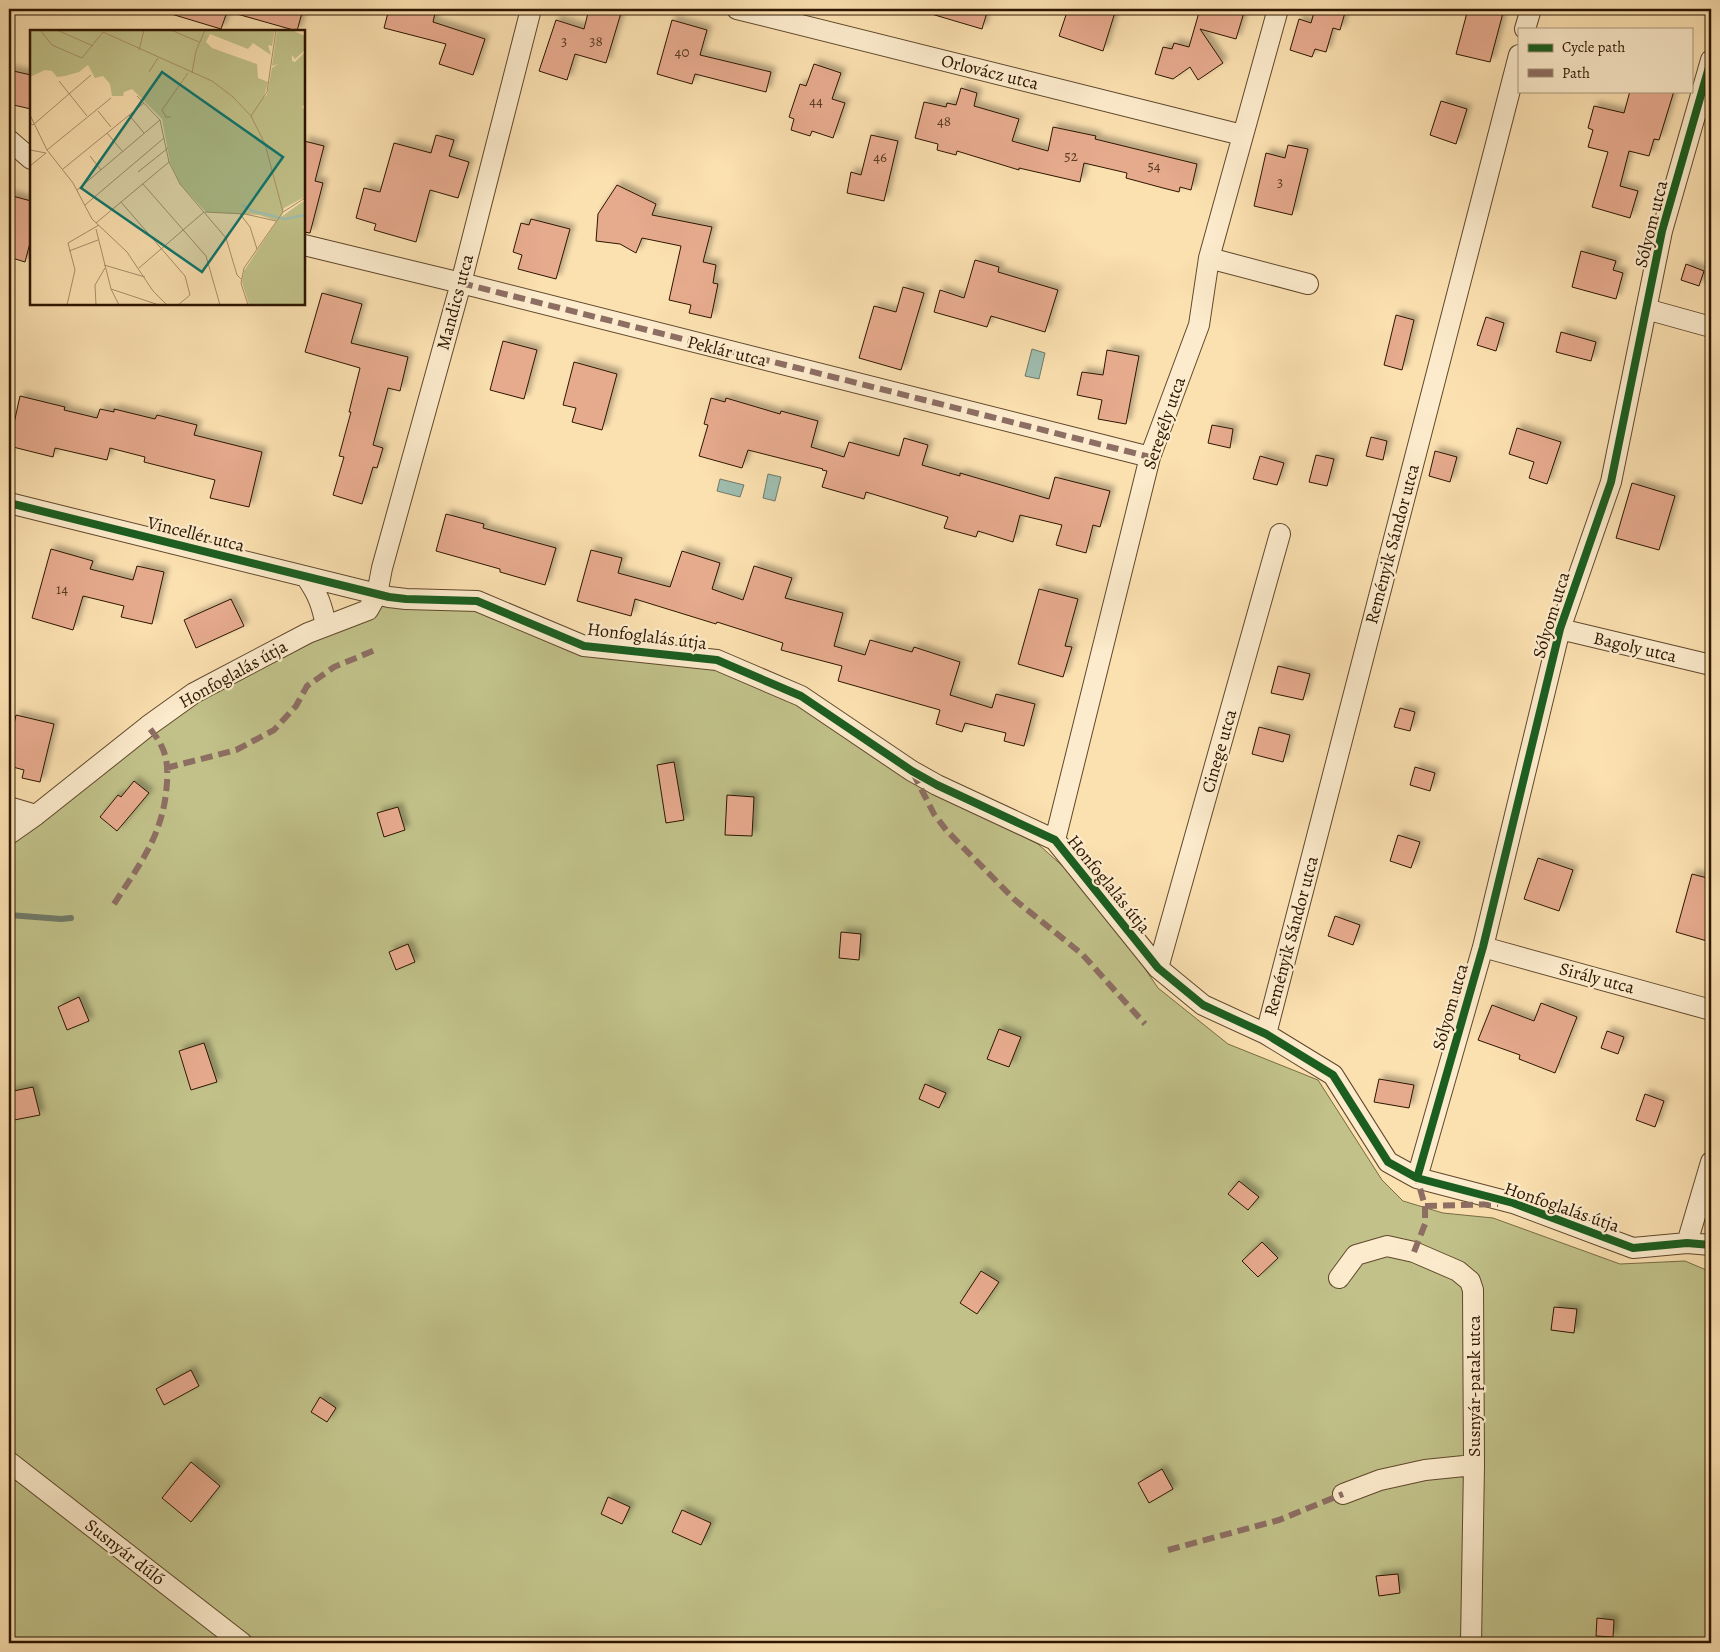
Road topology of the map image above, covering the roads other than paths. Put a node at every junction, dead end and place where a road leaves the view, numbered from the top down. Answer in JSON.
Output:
{"nodes":[{"id":1,"x":531,"y":9,"type":"edge"},
{"id":2,"x":737,"y":9,"type":"edge"},
{"id":3,"x":1278,"y":9,"type":"edge"},
{"id":4,"x":1531,"y":9,"type":"edge"},
{"id":5,"x":1526,"y":28,"type":"edge"},
{"id":6,"x":1518,"y":59,"type":"edge"},
{"id":7,"x":1711,"y":60,"type":"edge"},
{"id":8,"x":1242,"y":135,"type":"junction"},
{"id":9,"x":9,"y":140,"type":"edge"},
{"id":10,"x":30,"y":158,"type":"edge"},
{"id":11,"x":305,"y":246,"type":"edge"},
{"id":12,"x":1209,"y":258,"type":"junction"},
{"id":13,"x":461,"y":283,"type":"junction"},
{"id":14,"x":1308,"y":284,"type":"dead end"},
{"id":15,"x":1646,"y":309,"type":"junction"},
{"id":16,"x":1711,"y":327,"type":"edge"},
{"id":17,"x":1150,"y":457,"type":"junction"},
{"id":18,"x":9,"y":503,"type":"edge"},
{"id":19,"x":1280,"y":534,"type":"dead end"},
{"id":20,"x":306,"y":577,"type":"junction"},
{"id":21,"x":377,"y":594,"type":"junction"},
{"id":22,"x":326,"y":626,"type":"junction"},
{"id":23,"x":1560,"y":629,"type":"junction"},
{"id":24,"x":1711,"y":665,"type":"edge"},
{"id":25,"x":9,"y":807,"type":"edge"},
{"id":26,"x":36,"y":815,"type":"junction"},
{"id":27,"x":9,"y":834,"type":"edge"},
{"id":28,"x":1055,"y":840,"type":"junction"},
{"id":29,"x":1483,"y":947,"type":"junction"},
{"id":30,"x":1158,"y":968,"type":"junction"},
{"id":31,"x":1711,"y":1010,"type":"edge"},
{"id":32,"x":1266,"y":1034,"type":"junction"},
{"id":33,"x":1711,"y":1162,"type":"edge"},
{"id":34,"x":1417,"y":1178,"type":"junction"},
{"id":35,"x":1687,"y":1243,"type":"junction"},
{"id":36,"x":1711,"y":1245,"type":"edge"},
{"id":37,"x":1339,"y":1278,"type":"dead end"},
{"id":38,"x":9,"y":1462,"type":"edge"},
{"id":39,"x":1474,"y":1465,"type":"junction"},
{"id":40,"x":1343,"y":1494,"type":"dead end"},
{"id":41,"x":242,"y":1643,"type":"edge"},
{"id":42,"x":1471,"y":1643,"type":"edge"}],
"edges":[{"from":1,"to":13,"type":"street","name":"Mandics utca"},
{"from":2,"to":8,"type":"street","name":"Orlovácz utca"},
{"from":3,"to":8,"type":"street","name":"Seregély utca"},
{"from":4,"to":5,"type":"street"},
{"from":6,"to":32,"type":"street","name":"Reményik Sándor utca"},
{"from":7,"to":15,"type":"street","name":"Sólyom utca"},
{"from":8,"to":12,"type":"street","name":"Seregély utca"},
{"from":9,"to":10,"type":"street"},
{"from":11,"to":13,"type":"street","name":"Peklár utca"},
{"from":12,"to":14,"type":"street"},
{"from":12,"to":17,"type":"street","name":"Seregély utca"},
{"from":13,"to":17,"type":"street","name":"Peklár utca"},
{"from":13,"to":21,"type":"street","name":"Mandics utca"},
{"from":15,"to":16,"type":"street"},
{"from":15,"to":23,"type":"street","name":"Sólyom utca"},
{"from":17,"to":28,"type":"street","name":"Seregély utca"},
{"from":18,"to":20,"type":"street","name":"Vincellér utca"},
{"from":19,"to":30,"type":"street","name":"Cinege utca"},
{"from":20,"to":21,"type":"street","name":"Vincellér utca"},
{"from":20,"to":22,"type":"street"},
{"from":21,"to":22,"type":"street","name":"Honfoglalás útja"},
{"from":21,"to":28,"type":"street","name":"Honfoglalás útja"},
{"from":22,"to":26,"type":"street","name":"Honfoglalás útja"},
{"from":23,"to":24,"type":"street","name":"Bagoly utca"},
{"from":23,"to":29,"type":"street","name":"Sólyom utca"},
{"from":25,"to":26,"type":"street"},
{"from":26,"to":27,"type":"street","name":"Honfoglalás útja"},
{"from":28,"to":30,"type":"street","name":"Honfoglalás útja"},
{"from":29,"to":31,"type":"street","name":"Sirály utca"},
{"from":29,"to":34,"type":"street","name":"Sólyom utca"},
{"from":30,"to":32,"type":"street","name":"Honfoglalás útja"},
{"from":32,"to":34,"type":"street","name":"Honfoglalás útja"},
{"from":33,"to":35,"type":"street"},
{"from":34,"to":35,"type":"street","name":"Honfoglalás útja"},
{"from":35,"to":36,"type":"street","name":"Honfoglalás útja"},
{"from":37,"to":39,"type":"street","name":"Susnyár-patak utca"},
{"from":38,"to":41,"type":"street","name":"Susnyár dűlő"},
{"from":39,"to":40,"type":"street"},
{"from":39,"to":42,"type":"street","name":"Susnyár-patak utca"}]}
